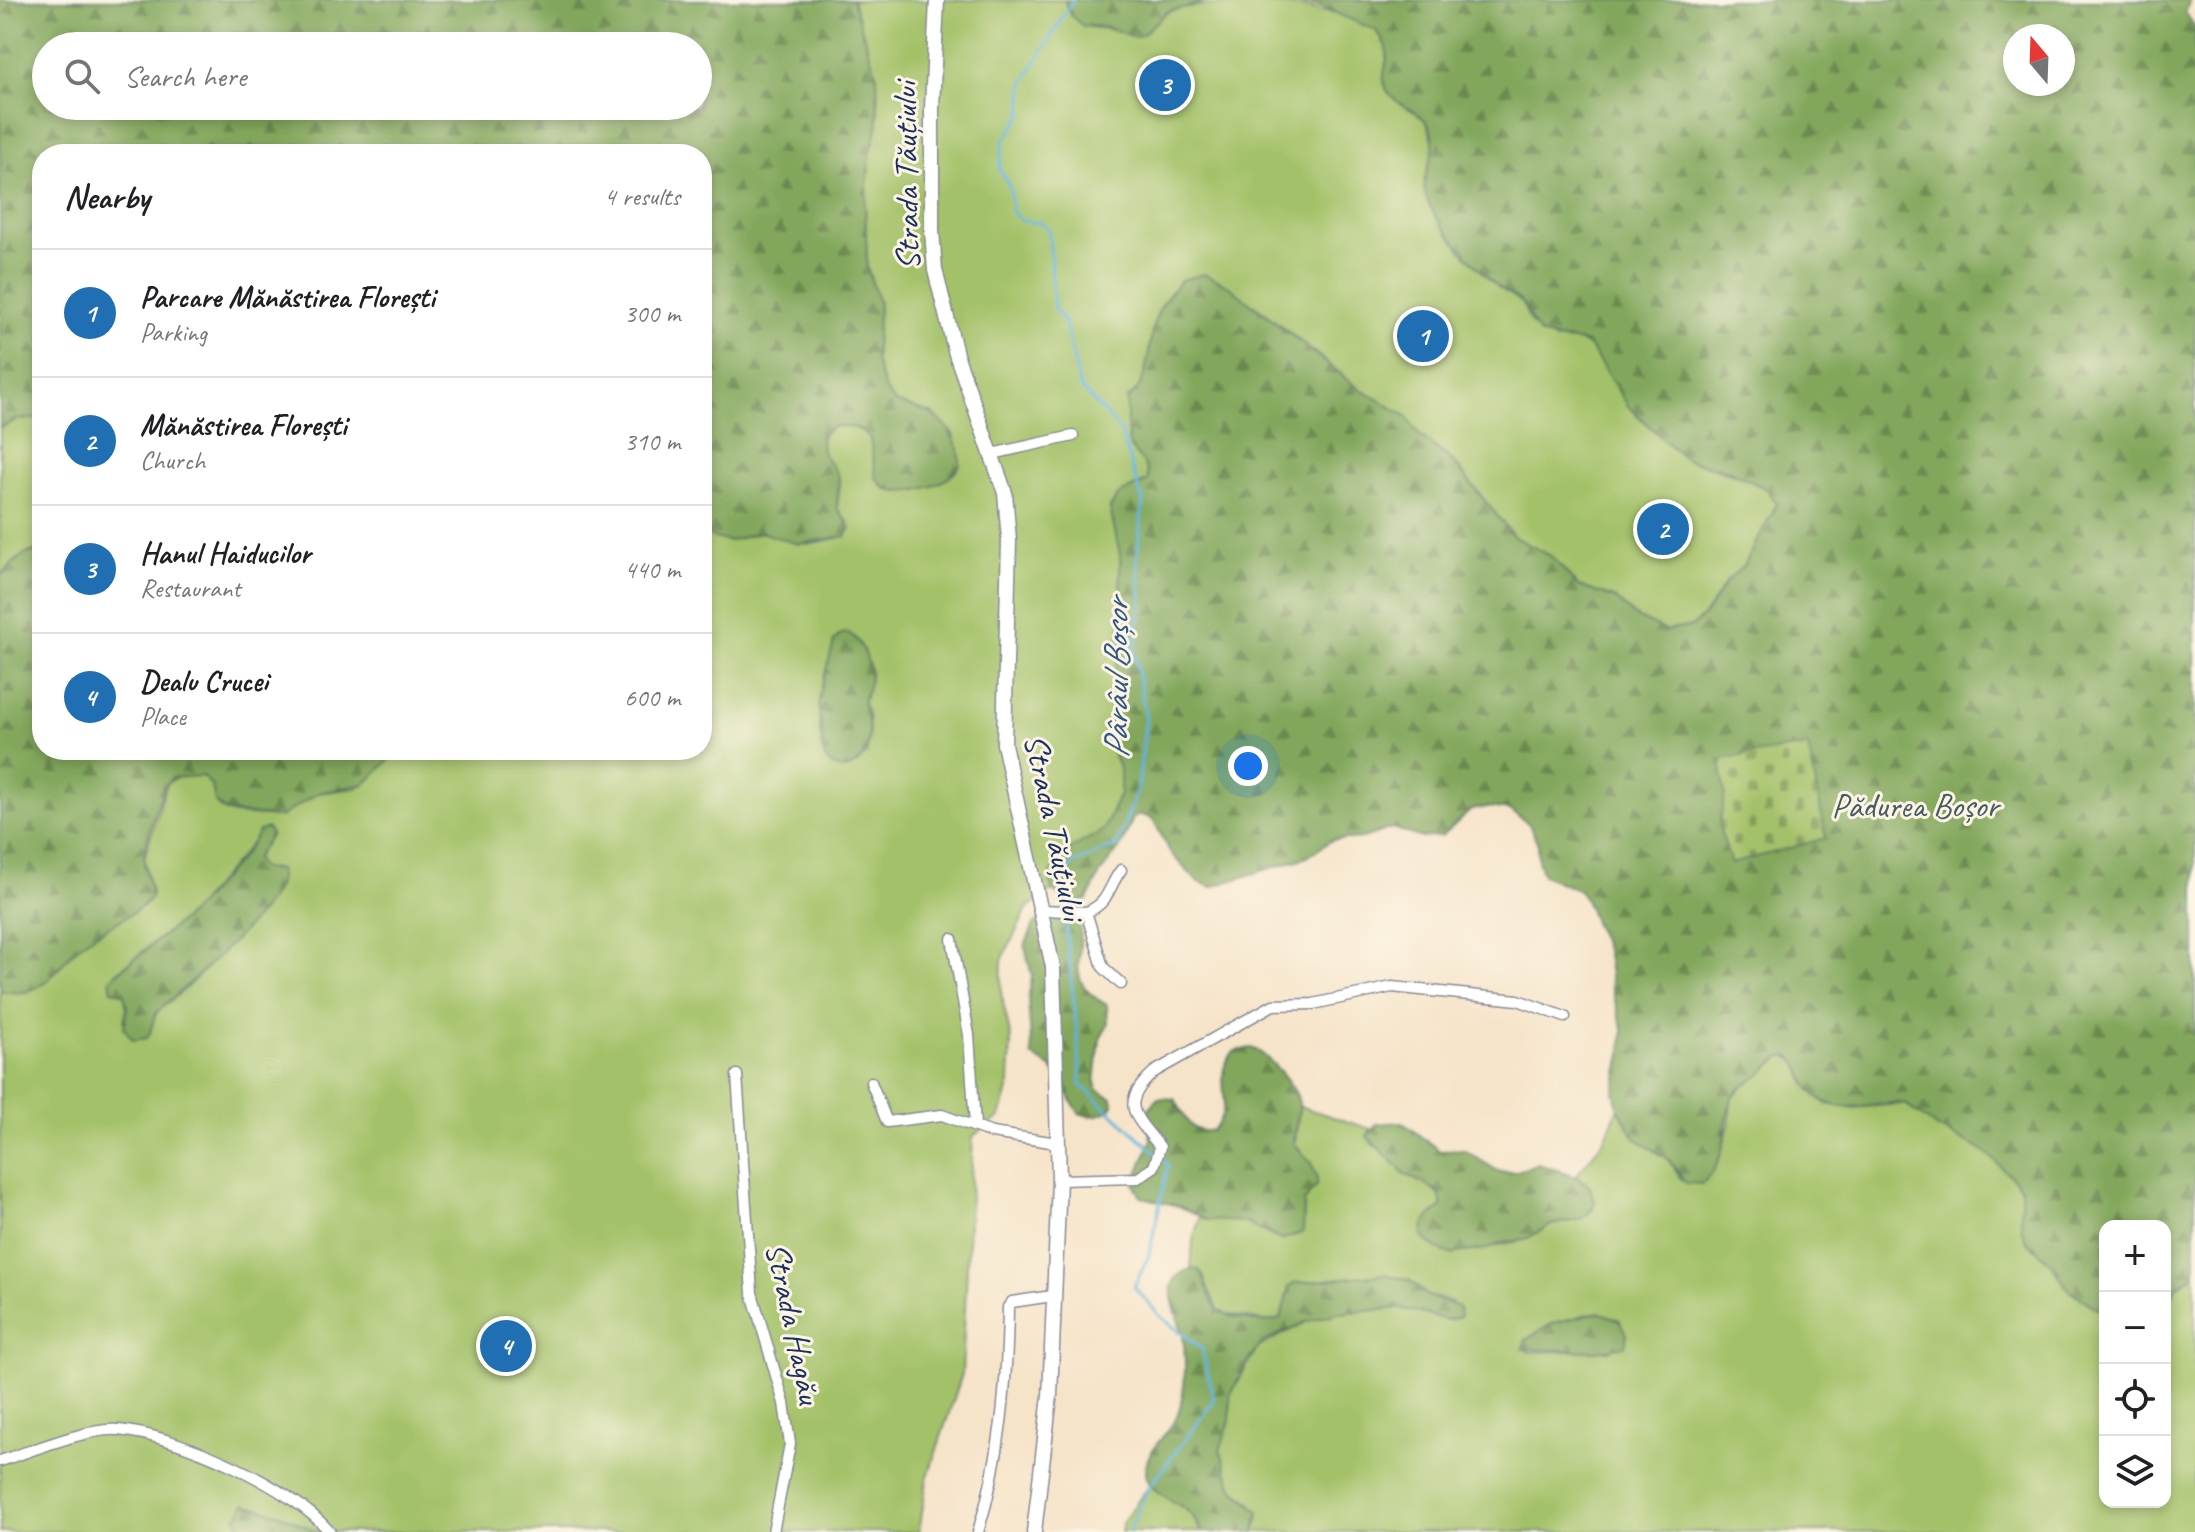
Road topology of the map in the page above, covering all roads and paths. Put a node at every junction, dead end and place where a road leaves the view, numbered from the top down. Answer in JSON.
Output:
{"nodes":[{"id":1,"x":937,"y":0,"type":"edge"},
{"id":2,"x":1073,"y":436,"type":"dead end"},
{"id":3,"x":992,"y":454,"type":"junction"},
{"id":4,"x":1121,"y":870,"type":"dead end"},
{"id":5,"x":1043,"y":910,"type":"junction"},
{"id":6,"x":1086,"y":912,"type":"junction"},
{"id":7,"x":952,"y":939,"type":"dead end"},
{"id":8,"x":1121,"y":984,"type":"dead end"},
{"id":9,"x":1565,"y":1017,"type":"dead end"},
{"id":10,"x":737,"y":1075,"type":"dead end"},
{"id":11,"x":871,"y":1082,"type":"dead end"},
{"id":12,"x":975,"y":1126,"type":"junction"},
{"id":13,"x":1057,"y":1143,"type":"junction"},
{"id":14,"x":1059,"y":1180,"type":"junction"},
{"id":15,"x":1052,"y":1296,"type":"junction"},
{"id":16,"x":0,"y":1461,"type":"edge"},
{"id":17,"x":330,"y":1532,"type":"edge"},
{"id":18,"x":773,"y":1532,"type":"edge"},
{"id":19,"x":978,"y":1532,"type":"edge"},
{"id":20,"x":1034,"y":1532,"type":"edge"}],
"edges":[{"from":1,"to":3,"type":"street","name":"Strada Tăuțiului"},
{"from":2,"to":3,"type":"street"},
{"from":3,"to":5,"type":"street","name":"Strada Tăuțiului"},
{"from":4,"to":6,"type":"street"},
{"from":5,"to":6,"type":"street"},
{"from":5,"to":13,"type":"street","name":"Strada Tăuțiului"},
{"from":6,"to":8,"type":"street"},
{"from":7,"to":12,"type":"street"},
{"from":9,"to":14,"type":"street"},
{"from":10,"to":18,"type":"street","name":"Strada Hagău"},
{"from":11,"to":12,"type":"street"},
{"from":12,"to":13,"type":"street"},
{"from":13,"to":14,"type":"street","name":"Strada Tăuțiului"},
{"from":14,"to":15,"type":"street","name":"Strada Tăuțiului"},
{"from":15,"to":19,"type":"street"},
{"from":15,"to":20,"type":"street","name":"Strada Tăuțiului"},
{"from":16,"to":17,"type":"street"}]}
